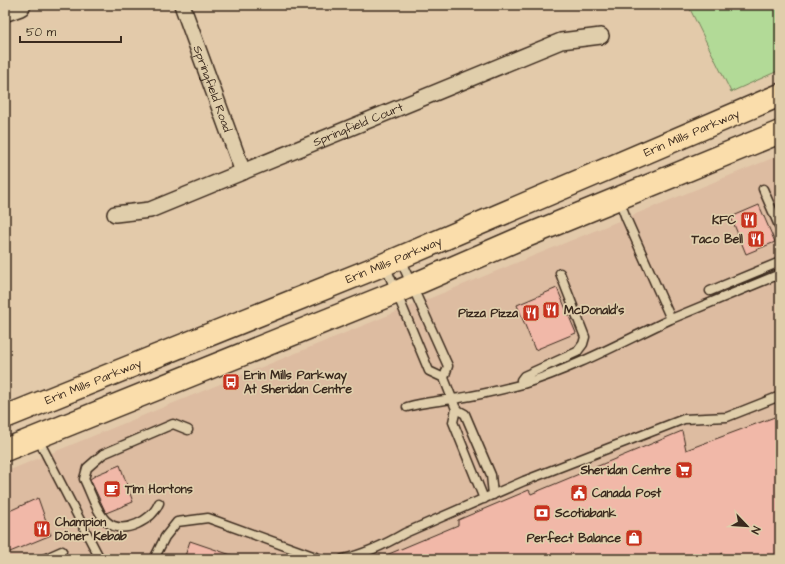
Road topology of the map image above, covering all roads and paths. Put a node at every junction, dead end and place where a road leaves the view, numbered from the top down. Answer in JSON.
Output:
{"nodes":[{"id":1,"x":19,"y":5,"type":"edge"},
{"id":2,"x":182,"y":5,"type":"edge"},
{"id":3,"x":5,"y":10,"type":"edge"},
{"id":4,"x":601,"y":36,"type":"dead end"},
{"id":5,"x":780,"y":96,"type":"edge"},
{"id":6,"x":780,"y":132,"type":"edge"},
{"id":7,"x":243,"y":172,"type":"junction"},
{"id":8,"x":763,"y":189,"type":"dead end"},
{"id":9,"x":619,"y":198,"type":"junction"},
{"id":10,"x":115,"y":214,"type":"dead end"},
{"id":11,"x":780,"y":228,"type":"edge"},
{"id":12,"x":392,"y":260,"type":"junction"},
{"id":13,"x":780,"y":262,"type":"edge"},
{"id":14,"x":560,"y":273,"type":"dead end"},
{"id":15,"x":780,"y":274,"type":"edge"},
{"id":16,"x":404,"y":288,"type":"junction"},
{"id":17,"x":710,"y":291,"type":"dead end"},
{"id":18,"x":671,"y":319,"type":"junction"},
{"id":19,"x":444,"y":378,"type":"junction"},
{"id":20,"x":522,"y":384,"type":"junction"},
{"id":21,"x":780,"y":396,"type":"edge"},
{"id":22,"x":452,"y":399,"type":"junction"},
{"id":23,"x":37,"y":403,"type":"junction"},
{"id":24,"x":5,"y":405,"type":"edge"},
{"id":25,"x":407,"y":407,"type":"dead end"},
{"id":26,"x":456,"y":409,"type":"junction"},
{"id":27,"x":5,"y":417,"type":"edge"},
{"id":28,"x":188,"y":430,"type":"dead end"},
{"id":29,"x":36,"y":437,"type":"junction"},
{"id":30,"x":5,"y":450,"type":"edge"},
{"id":31,"x":493,"y":495,"type":"junction"},
{"id":32,"x":484,"y":499,"type":"junction"},
{"id":33,"x":159,"y":503,"type":"dead end"},
{"id":34,"x":62,"y":551,"type":"dead end"},
{"id":35,"x":44,"y":559,"type":"edge"},
{"id":36,"x":100,"y":559,"type":"edge"},
{"id":37,"x":154,"y":559,"type":"edge"},
{"id":38,"x":321,"y":559,"type":"edge"},
{"id":39,"x":343,"y":559,"type":"edge"}],
"edges":[{"from":1,"to":3,"type":"street"},
{"from":2,"to":7,"type":"street","name":"Springfield Road"},
{"from":4,"to":7,"type":"street","name":"Springfield Court"},
{"from":5,"to":12,"type":"main road","name":"Erin Mills Parkway"},
{"from":6,"to":9,"type":"main road"},
{"from":7,"to":10,"type":"street","name":"Springfield Court"},
{"from":8,"to":11,"type":"lane"},
{"from":9,"to":16,"type":"main road"},
{"from":9,"to":18,"type":"lane"},
{"from":12,"to":16,"type":"lane"},
{"from":12,"to":16,"type":"lane"},
{"from":12,"to":23,"type":"main road","name":"Erin Mills Parkway"},
{"from":13,"to":17,"type":"lane"},
{"from":14,"to":20,"type":"lane"},
{"from":15,"to":18,"type":"lane"},
{"from":16,"to":19,"type":"lane"},
{"from":16,"to":19,"type":"lane"},
{"from":16,"to":29,"type":"main road"},
{"from":18,"to":20,"type":"lane"},
{"from":19,"to":22,"type":"lane"},
{"from":20,"to":22,"type":"lane"},
{"from":21,"to":31,"type":"lane"},
{"from":22,"to":25,"type":"lane"},
{"from":22,"to":26,"type":"lane"},
{"from":23,"to":24,"type":"street"},
{"from":23,"to":27,"type":"main road","name":"Erin Mills Parkway"},
{"from":26,"to":31,"type":"lane"},
{"from":26,"to":32,"type":"lane"},
{"from":28,"to":33,"type":"lane"},
{"from":29,"to":30,"type":"main road"},
{"from":29,"to":36,"type":"lane"},
{"from":31,"to":32,"type":"lane"},
{"from":32,"to":39,"type":"lane"},
{"from":34,"to":35,"type":"lane"},
{"from":37,"to":38,"type":"lane"}]}
